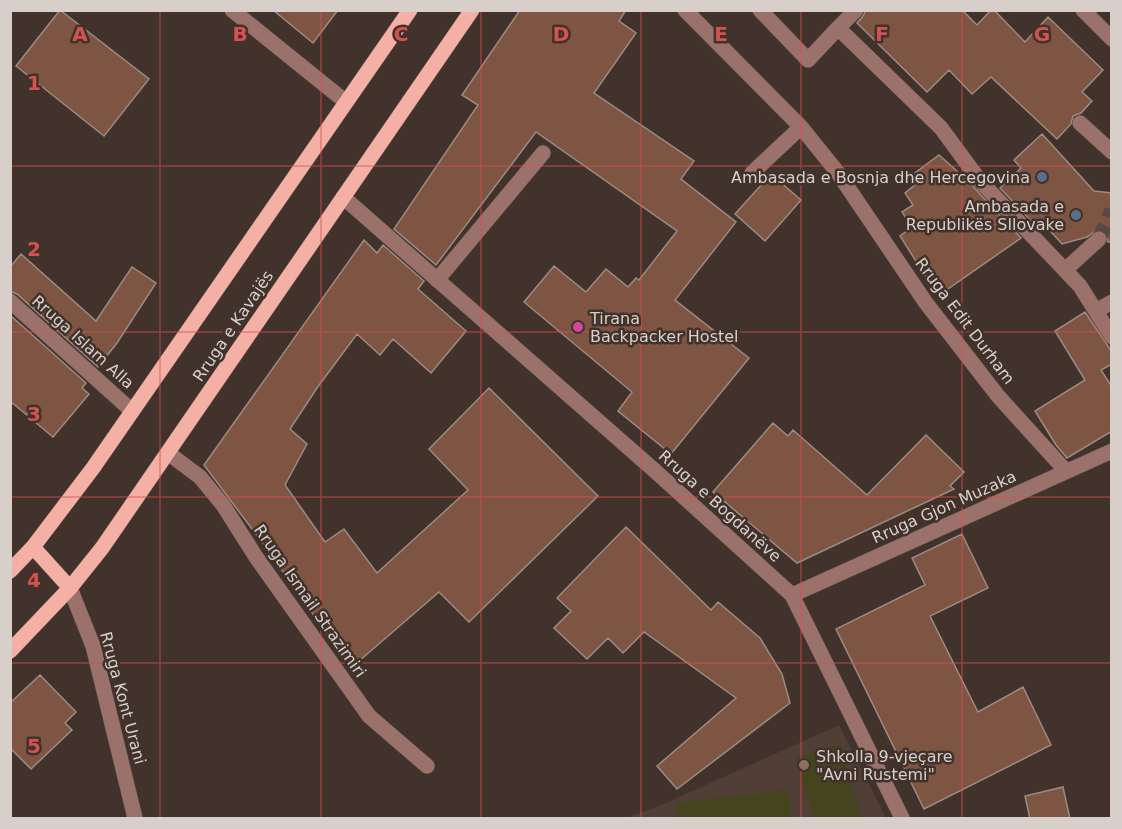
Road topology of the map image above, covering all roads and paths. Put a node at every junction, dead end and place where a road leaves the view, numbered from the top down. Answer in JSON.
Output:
{"nodes":[{"id":1,"x":232,"y":10,"type":"edge"},
{"id":2,"x":410,"y":10,"type":"edge"},
{"id":3,"x":472,"y":10,"type":"edge"},
{"id":4,"x":685,"y":10,"type":"edge"},
{"id":5,"x":760,"y":10,"type":"edge"},
{"id":6,"x":856,"y":10,"type":"edge"},
{"id":7,"x":1083,"y":10,"type":"edge"},
{"id":8,"x":838,"y":28,"type":"junction"},
{"id":9,"x":1112,"y":39,"type":"edge"},
{"id":10,"x":346,"y":102,"type":"junction"},
{"id":11,"x":1080,"y":123,"type":"dead end"},
{"id":12,"x":801,"y":127,"type":"junction"},
{"id":13,"x":1112,"y":152,"type":"edge"},
{"id":14,"x":543,"y":153,"type":"dead end"},
{"id":15,"x":752,"y":173,"type":"dead end"},
{"id":16,"x":343,"y":197,"type":"junction"},
{"id":17,"x":1099,"y":240,"type":"tunnel mouth"},
{"id":18,"x":1065,"y":270,"type":"junction"},
{"id":19,"x":436,"y":280,"type":"junction"},
{"id":20,"x":10,"y":301,"type":"edge"},
{"id":21,"x":1112,"y":302,"type":"edge"},
{"id":22,"x":1096,"y":311,"type":"junction"},
{"id":23,"x":1112,"y":337,"type":"edge"},
{"id":24,"x":132,"y":411,"type":"junction"},
{"id":25,"x":1112,"y":451,"type":"edge"},
{"id":26,"x":168,"y":453,"type":"junction"},
{"id":27,"x":1066,"y":471,"type":"junction"},
{"id":28,"x":33,"y":547,"type":"junction"},
{"id":29,"x":10,"y":571,"type":"edge"},
{"id":30,"x":70,"y":588,"type":"junction"},
{"id":31,"x":792,"y":595,"type":"junction"},
{"id":32,"x":10,"y":651,"type":"edge"},
{"id":33,"x":427,"y":766,"type":"dead end"},
{"id":34,"x":135,"y":819,"type":"edge"},
{"id":35,"x":902,"y":819,"type":"edge"}],
"edges":[{"from":1,"to":10,"type":"street"},
{"from":2,"to":10,"type":"main road","name":"Rruga e Kavajës"},
{"from":3,"to":16,"type":"main road","name":"Rruga e Kavajës"},
{"from":4,"to":12,"type":"street","name":"Rruga Edit Durham"},
{"from":5,"to":8,"type":"street"},
{"from":6,"to":8,"type":"street"},
{"from":7,"to":9,"type":"street"},
{"from":8,"to":18,"type":"street"},
{"from":10,"to":24,"type":"main road","name":"Rruga e Kavajës"},
{"from":11,"to":13,"type":"street"},
{"from":12,"to":15,"type":"street"},
{"from":12,"to":27,"type":"street","name":"Rruga Edit Durham"},
{"from":14,"to":19,"type":"street"},
{"from":16,"to":19,"type":"street","name":"Rruga e Bogdanëve"},
{"from":16,"to":26,"type":"main road","name":"Rruga e Kavajës"},
{"from":17,"to":18,"type":"street"},
{"from":18,"to":22,"type":"street"},
{"from":19,"to":31,"type":"street","name":"Rruga e Bogdanëve"},
{"from":20,"to":24,"type":"street","name":"Rruga Islam Alla"},
{"from":21,"to":22,"type":"street"},
{"from":22,"to":23,"type":"street"},
{"from":24,"to":28,"type":"main road","name":"Rruga e Kavajës"},
{"from":25,"to":27,"type":"street","name":"Rruga Gjon Muzaka"},
{"from":26,"to":30,"type":"main road","name":"Rruga e Kavajës"},
{"from":26,"to":33,"type":"street","name":"Rruga Ismail Strazimiri"},
{"from":27,"to":31,"type":"street","name":"Rruga Gjon Muzaka"},
{"from":28,"to":29,"type":"main road","name":"Rruga e Kavajës"},
{"from":28,"to":30,"type":"main road"},
{"from":30,"to":32,"type":"main road","name":"Rruga e Kavajës"},
{"from":30,"to":34,"type":"street","name":"Rruga Kont Urani"},
{"from":31,"to":35,"type":"street","name":"Rruga e Bogdanëve"}]}
